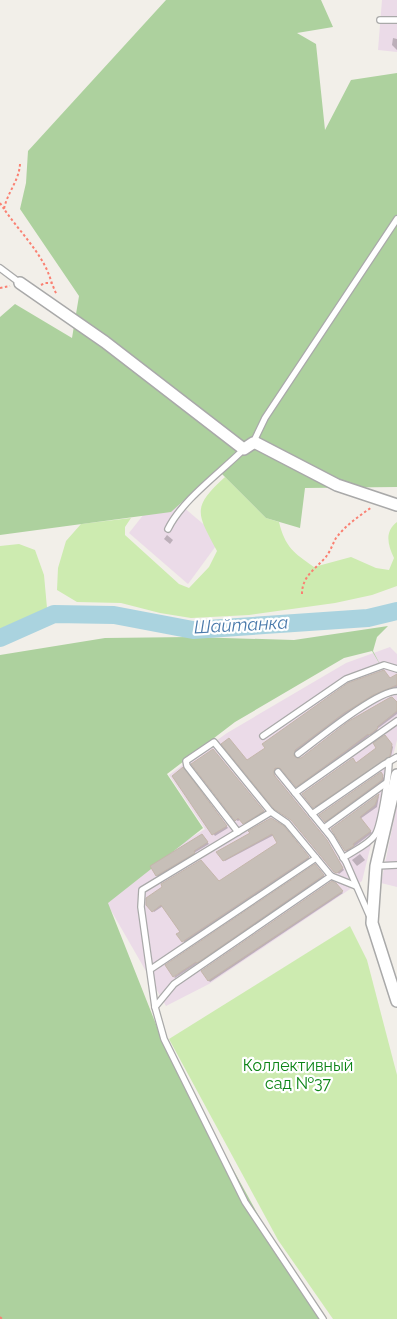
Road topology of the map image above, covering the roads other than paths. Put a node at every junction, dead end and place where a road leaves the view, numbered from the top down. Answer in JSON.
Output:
{"nodes":[{"id":1,"x":380,"y":20,"type":"dead end"},
{"id":2,"x":397,"y":20,"type":"edge"},
{"id":3,"x":397,"y":219,"type":"edge"},
{"id":4,"x":0,"y":268,"type":"edge"},
{"id":5,"x":20,"y":283,"type":"joint"},
{"id":6,"x":248,"y":446,"type":"junction"},
{"id":7,"x":397,"y":505,"type":"edge"},
{"id":8,"x":168,"y":530,"type":"dead end"},
{"id":9,"x":397,"y":669,"type":"edge"},
{"id":10,"x":397,"y":691,"type":"edge"},
{"id":11,"x":397,"y":721,"type":"edge"},
{"id":12,"x":263,"y":736,"type":"dead end"},
{"id":13,"x":298,"y":754,"type":"dead end"},
{"id":14,"x":397,"y":757,"type":"edge"},
{"id":15,"x":389,"y":761,"type":"junction"},
{"id":16,"x":278,"y":772,"type":"dead end"},
{"id":17,"x":397,"y":775,"type":"edge"},
{"id":18,"x":386,"y":782,"type":"junction"},
{"id":19,"x":295,"y":793,"type":"junction"},
{"id":20,"x":271,"y":812,"type":"junction"},
{"id":21,"x":312,"y":814,"type":"junction"},
{"id":22,"x":324,"y":828,"type":"junction"},
{"id":23,"x":238,"y":832,"type":"junction"},
{"id":24,"x":316,"y":858,"type":"junction"},
{"id":25,"x":343,"y":858,"type":"junction"},
{"id":26,"x":397,"y":865,"type":"edge"},
{"id":27,"x":376,"y":866,"type":"junction"},
{"id":28,"x":331,"y":876,"type":"junction"},
{"id":29,"x":356,"y":886,"type":"junction"},
{"id":30,"x":372,"y":923,"type":"junction"},
{"id":31,"x":151,"y":969,"type":"junction"},
{"id":32,"x":397,"y":1001,"type":"edge"},
{"id":33,"x":155,"y":1007,"type":"junction"},
{"id":34,"x":323,"y":1319,"type":"edge"}],
"edges":[{"from":1,"to":2,"type":"lane"},
{"from":3,"to":6,"type":"lane"},
{"from":4,"to":5,"type":"lane"},
{"from":5,"to":6,"type":"street"},
{"from":6,"to":7,"type":"street"},
{"from":6,"to":8,"type":"lane"},
{"from":9,"to":12,"type":"lane"},
{"from":10,"to":13,"type":"lane"},
{"from":11,"to":19,"type":"lane"},
{"from":14,"to":15,"type":"lane"},
{"from":15,"to":18,"type":"lane"},
{"from":15,"to":21,"type":"lane"},
{"from":16,"to":19,"type":"lane"},
{"from":17,"to":27,"type":"street"},
{"from":18,"to":22,"type":"lane"},
{"from":18,"to":25,"type":"lane"},
{"from":19,"to":21,"type":"lane"},
{"from":20,"to":23,"type":"lane"},
{"from":20,"to":23,"type":"lane"},
{"from":20,"to":24,"type":"lane"},
{"from":21,"to":22,"type":"lane"},
{"from":22,"to":25,"type":"lane"},
{"from":23,"to":31,"type":"lane"},
{"from":24,"to":28,"type":"lane"},
{"from":24,"to":31,"type":"lane"},
{"from":25,"to":29,"type":"lane"},
{"from":26,"to":27,"type":"lane"},
{"from":27,"to":30,"type":"street"},
{"from":28,"to":29,"type":"lane"},
{"from":28,"to":33,"type":"lane"},
{"from":29,"to":30,"type":"lane"},
{"from":30,"to":32,"type":"street"},
{"from":31,"to":33,"type":"lane"},
{"from":33,"to":34,"type":"lane"}]}
